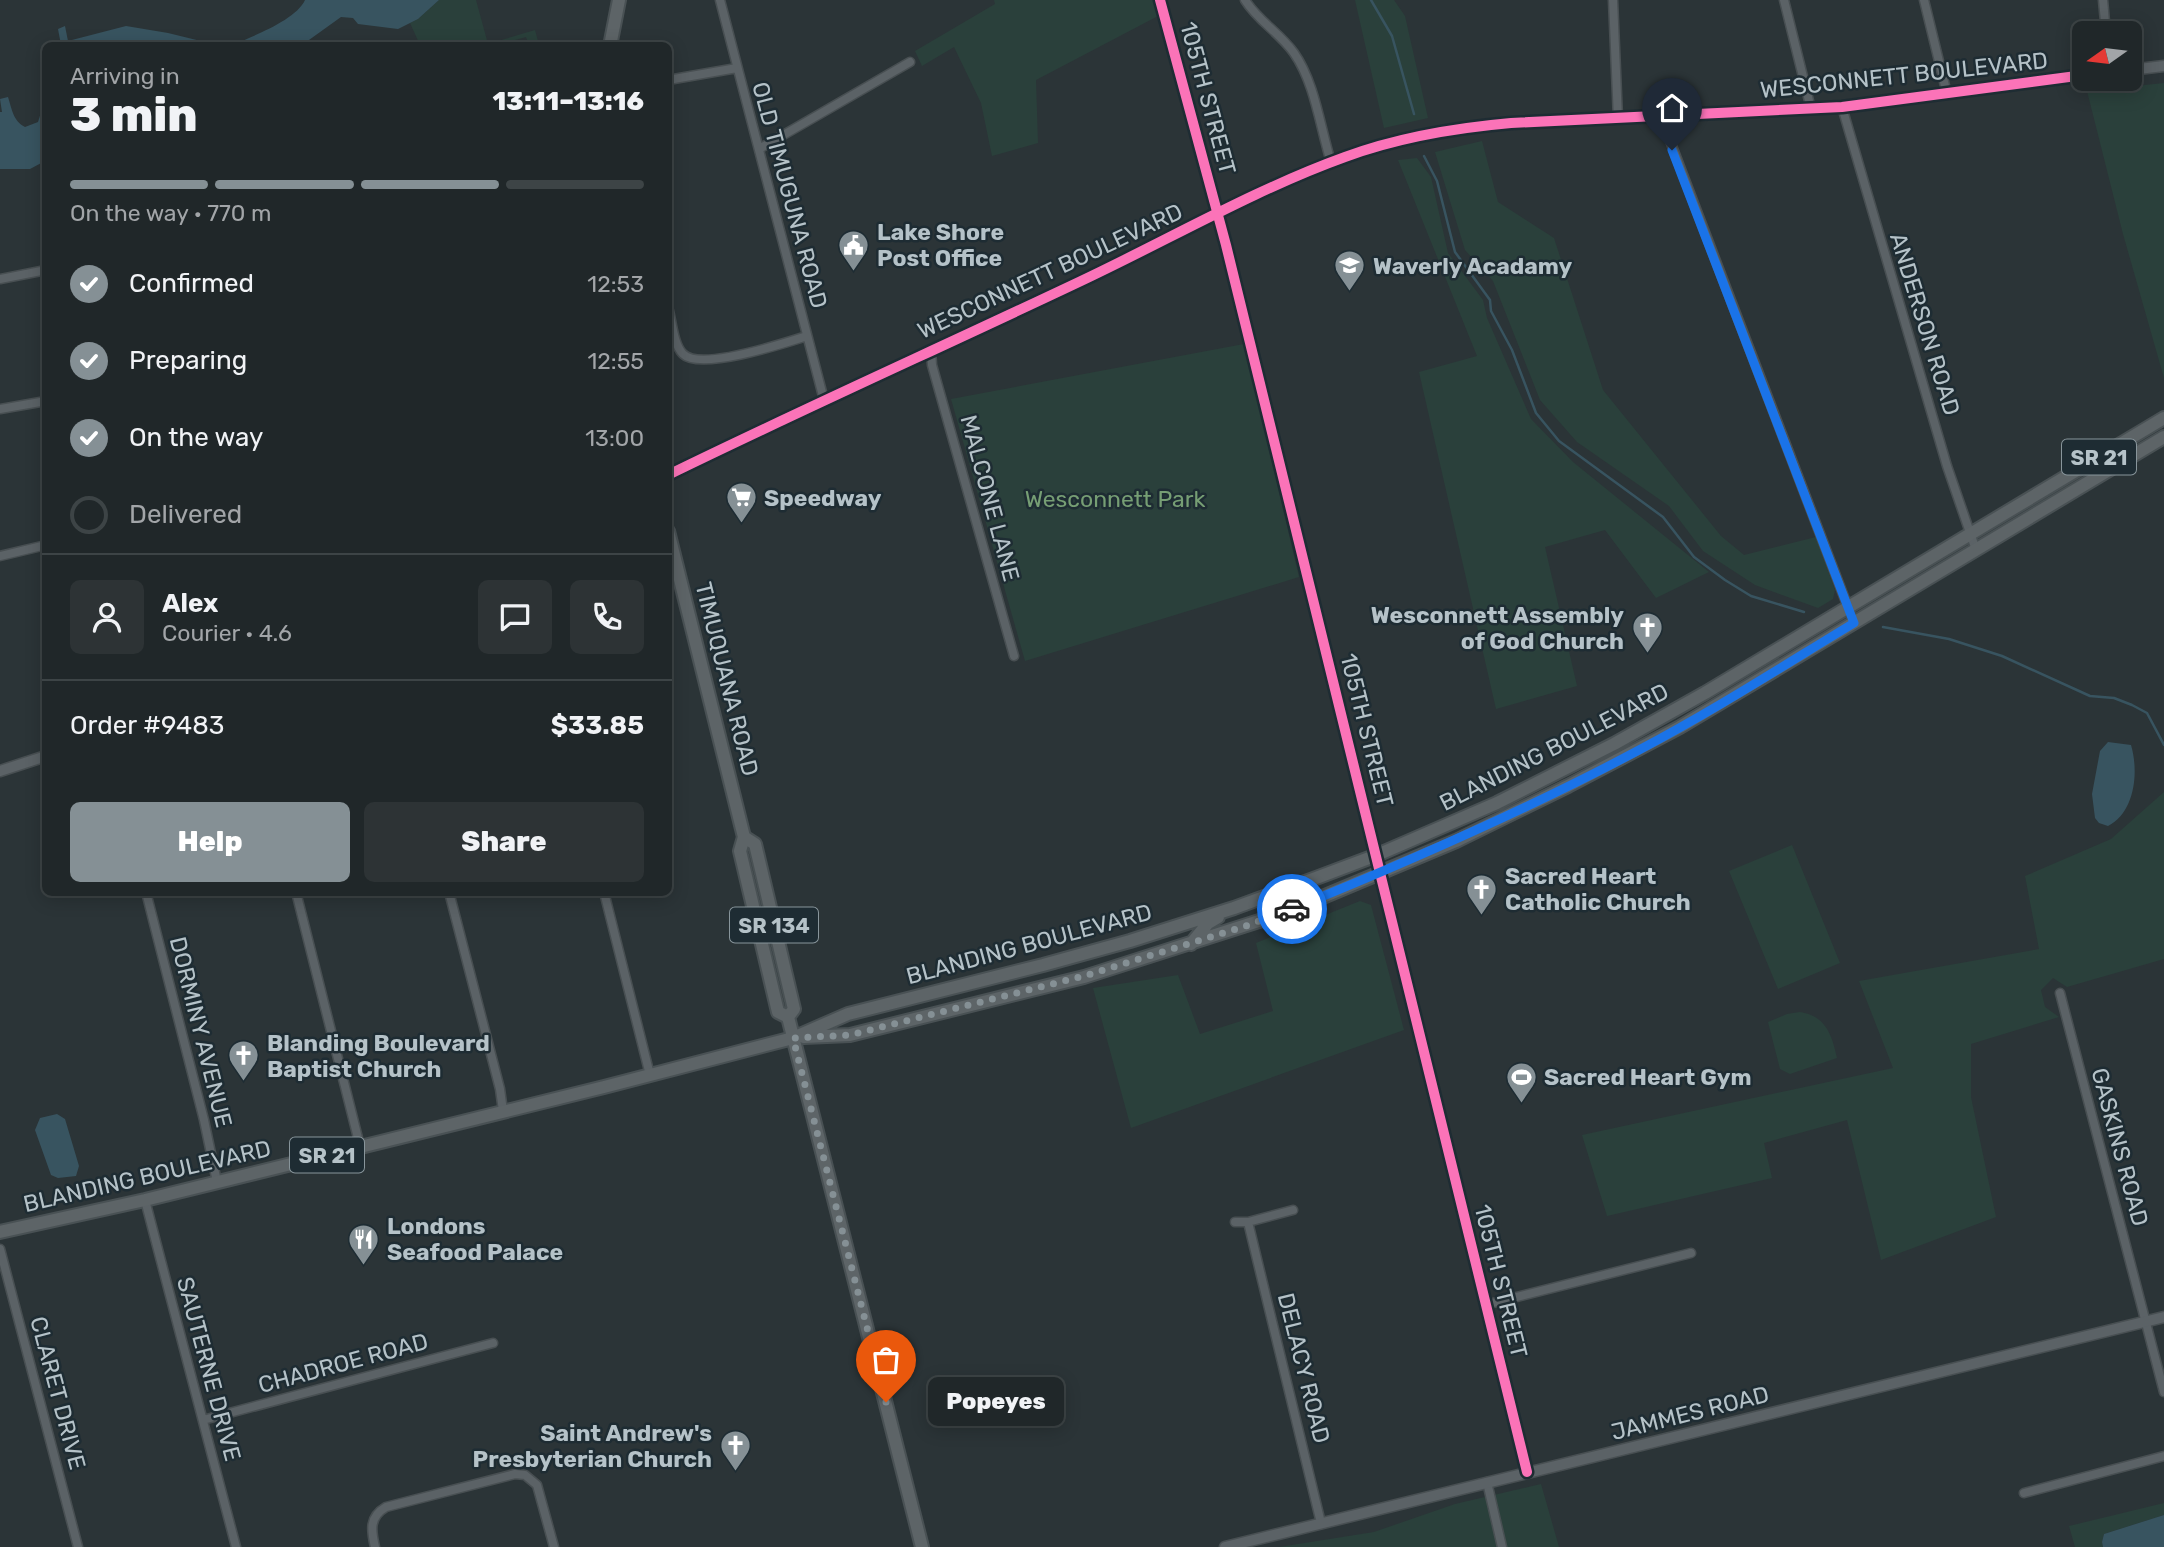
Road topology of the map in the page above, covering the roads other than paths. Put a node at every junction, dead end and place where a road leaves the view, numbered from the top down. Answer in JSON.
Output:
{"nodes":[{"id":1,"x":619,"y":0,"type":"edge"},
{"id":2,"x":720,"y":0,"type":"edge"},
{"id":3,"x":1160,"y":0,"type":"edge"},
{"id":4,"x":1245,"y":0,"type":"edge"},
{"id":5,"x":1613,"y":0,"type":"edge"},
{"id":6,"x":1784,"y":0,"type":"edge"},
{"id":7,"x":1924,"y":0,"type":"edge"},
{"id":8,"x":2103,"y":0,"type":"edge"},
{"id":9,"x":2105,"y":21,"type":"edge"},
{"id":10,"x":611,"y":42,"type":"edge"},
{"id":11,"x":910,"y":62,"type":"dead end"},
{"id":12,"x":2164,"y":66,"type":"edge"},
{"id":13,"x":737,"y":68,"type":"junction"},
{"id":14,"x":2142,"y":69,"type":"edge"},
{"id":15,"x":2072,"y":77,"type":"edge"},
{"id":16,"x":672,"y":79,"type":"edge"},
{"id":17,"x":1947,"y":94,"type":"junction"},
{"id":18,"x":1842,"y":107,"type":"junction"},
{"id":19,"x":1811,"y":109,"type":"junction"},
{"id":20,"x":1661,"y":117,"type":"junction"},
{"id":21,"x":1618,"y":119,"type":"junction"},
{"id":22,"x":758,"y":149,"type":"junction"},
{"id":23,"x":1331,"y":162,"type":"junction"},
{"id":24,"x":1218,"y":215,"type":"junction"},
{"id":25,"x":42,"y":271,"type":"edge"},
{"id":26,"x":0,"y":279,"type":"edge"},
{"id":27,"x":672,"y":323,"type":"edge"},
{"id":28,"x":807,"y":336,"type":"junction"},
{"id":29,"x":931,"y":350,"type":"junction"},
{"id":30,"x":824,"y":400,"type":"junction"},
{"id":31,"x":42,"y":402,"type":"edge"},
{"id":32,"x":0,"y":409,"type":"edge"},
{"id":33,"x":2164,"y":418,"type":"edge"},
{"id":34,"x":2164,"y":437,"type":"edge"},
{"id":35,"x":2108,"y":451,"type":"junction"},
{"id":36,"x":2114,"y":467,"type":"junction"},
{"id":37,"x":672,"y":473,"type":"edge"},
{"id":38,"x":1970,"y":533,"type":"junction"},
{"id":39,"x":42,"y":546,"type":"edge"},
{"id":40,"x":672,"y":547,"type":"edge"},
{"id":41,"x":1976,"y":550,"type":"junction"},
{"id":42,"x":0,"y":556,"type":"edge"},
{"id":43,"x":1848,"y":607,"type":"junction"},
{"id":44,"x":1854,"y":623,"type":"junction"},
{"id":45,"x":1014,"y":656,"type":"dead end"},
{"id":46,"x":1705,"y":693,"type":"junction"},
{"id":47,"x":1714,"y":707,"type":"junction"},
{"id":48,"x":42,"y":757,"type":"edge"},
{"id":49,"x":0,"y":771,"type":"edge"},
{"id":50,"x":1561,"y":772,"type":"junction"},
{"id":51,"x":1569,"y":786,"type":"junction"},
{"id":52,"x":1377,"y":855,"type":"junction"},
{"id":53,"x":1381,"y":873,"type":"junction"},
{"id":54,"x":147,"y":896,"type":"edge"},
{"id":55,"x":297,"y":896,"type":"edge"},
{"id":56,"x":450,"y":896,"type":"edge"},
{"id":57,"x":605,"y":896,"type":"edge"},
{"id":58,"x":1234,"y":908,"type":"junction"},
{"id":59,"x":1183,"y":924,"type":"junction"},
{"id":60,"x":1191,"y":944,"type":"junction"},
{"id":61,"x":1108,"y":969,"type":"junction"},
{"id":62,"x":2060,"y":993,"type":"dead end"},
{"id":63,"x":793,"y":1038,"type":"junction"},
{"id":64,"x":650,"y":1075,"type":"junction"},
{"id":65,"x":503,"y":1111,"type":"junction"},
{"id":66,"x":360,"y":1146,"type":"junction"},
{"id":67,"x":216,"y":1182,"type":"junction"},
{"id":68,"x":145,"y":1200,"type":"junction"},
{"id":69,"x":1293,"y":1210,"type":"dead end"},
{"id":70,"x":1235,"y":1222,"type":"dead end"},
{"id":71,"x":1248,"y":1223,"type":"junction"},
{"id":72,"x":0,"y":1232,"type":"edge"},
{"id":73,"x":0,"y":1250,"type":"edge"},
{"id":74,"x":1691,"y":1253,"type":"dead end"},
{"id":75,"x":1485,"y":1305,"type":"junction"},
{"id":76,"x":2164,"y":1317,"type":"edge"},
{"id":77,"x":2145,"y":1321,"type":"junction"},
{"id":78,"x":493,"y":1343,"type":"dead end"},
{"id":79,"x":2164,"y":1392,"type":"edge"},
{"id":80,"x":203,"y":1420,"type":"junction"},
{"id":81,"x":2164,"y":1456,"type":"edge"},
{"id":82,"x":1527,"y":1472,"type":"junction"},
{"id":83,"x":1487,"y":1482,"type":"junction"},
{"id":84,"x":2024,"y":1493,"type":"dead end"},
{"id":85,"x":1321,"y":1523,"type":"junction"},
{"id":86,"x":78,"y":1547,"type":"edge"},
{"id":87,"x":236,"y":1547,"type":"edge"},
{"id":88,"x":375,"y":1547,"type":"edge"},
{"id":89,"x":554,"y":1547,"type":"edge"},
{"id":90,"x":922,"y":1547,"type":"edge"},
{"id":91,"x":1225,"y":1547,"type":"edge"},
{"id":92,"x":1502,"y":1547,"type":"edge"}],
"edges":[{"from":1,"to":10,"type":"main road"},
{"from":2,"to":13,"type":"street","name":"OLD TIMUGUNA ROAD"},
{"from":3,"to":24,"type":"street","name":"105TH STREET"},
{"from":4,"to":23,"type":"street"},
{"from":5,"to":21,"type":"street"},
{"from":6,"to":19,"type":"street"},
{"from":7,"to":17,"type":"street"},
{"from":8,"to":9,"type":"street"},
{"from":11,"to":22,"type":"street"},
{"from":12,"to":14,"type":"street"},
{"from":13,"to":16,"type":"street"},
{"from":13,"to":22,"type":"street","name":"OLD TIMUGUNA ROAD"},
{"from":15,"to":17,"type":"street","name":"WESCONNETT BOULEVARD"},
{"from":17,"to":18,"type":"street","name":"WESCONNETT BOULEVARD"},
{"from":18,"to":19,"type":"street","name":"WESCONNETT BOULEVARD"},
{"from":18,"to":38,"type":"street","name":"ANDERSON ROAD"},
{"from":19,"to":20,"type":"street","name":"WESCONNETT BOULEVARD"},
{"from":20,"to":21,"type":"street","name":"WESCONNETT BOULEVARD"},
{"from":20,"to":43,"type":"street"},
{"from":21,"to":23,"type":"street","name":"WESCONNETT BOULEVARD"},
{"from":22,"to":28,"type":"street","name":"OLD TIMUGUNA ROAD"},
{"from":23,"to":24,"type":"street","name":"WESCONNETT BOULEVARD"},
{"from":24,"to":29,"type":"street","name":"WESCONNETT BOULEVARD"},
{"from":24,"to":52,"type":"street","name":"105TH STREET"},
{"from":25,"to":26,"type":"street"},
{"from":27,"to":28,"type":"street"},
{"from":28,"to":30,"type":"street","name":"OLD TIMUGUNA ROAD"},
{"from":29,"to":30,"type":"street","name":"WESCONNETT BOULEVARD"},
{"from":29,"to":45,"type":"street","name":"MALCONE LANE"},
{"from":30,"to":37,"type":"street","name":"WESCONNETT BOULEVARD"},
{"from":31,"to":32,"type":"street"},
{"from":33,"to":35,"type":"main road","name":"BLANDING BOULEVARD","number":"SR 21"},
{"from":34,"to":36,"type":"main road","name":"BLANDING BOULEVARD","number":"SR 21"},
{"from":35,"to":36,"type":"main road"},
{"from":35,"to":38,"type":"main road","name":"BLANDING BOULEVARD","number":"SR 21"},
{"from":36,"to":41,"type":"main road","name":"BLANDING BOULEVARD","number":"SR 21"},
{"from":38,"to":41,"type":"street","name":"ANDERSON ROAD"},
{"from":38,"to":43,"type":"main road","name":"BLANDING BOULEVARD","number":"SR 21"},
{"from":39,"to":42,"type":"street"},
{"from":40,"to":63,"type":"main road","name":"TIMUQUANA ROAD","number":"SR 134"},
{"from":41,"to":44,"type":"main road","name":"BLANDING BOULEVARD","number":"SR 21"},
{"from":43,"to":44,"type":"street"},
{"from":43,"to":46,"type":"main road","name":"BLANDING BOULEVARD","number":"SR 21"},
{"from":44,"to":47,"type":"main road","name":"BLANDING BOULEVARD","number":"SR 21"},
{"from":46,"to":47,"type":"street"},
{"from":46,"to":50,"type":"main road","name":"BLANDING BOULEVARD","number":"SR 21"},
{"from":47,"to":51,"type":"main road","name":"BLANDING BOULEVARD","number":"SR 21"},
{"from":48,"to":49,"type":"street"},
{"from":50,"to":51,"type":"street"},
{"from":50,"to":52,"type":"main road","name":"BLANDING BOULEVARD","number":"SR 21"},
{"from":51,"to":53,"type":"main road","name":"BLANDING BOULEVARD","number":"SR 21"},
{"from":52,"to":53,"type":"street","name":"105TH STREET"},
{"from":52,"to":58,"type":"main road","name":"BLANDING BOULEVARD","number":"SR 21"},
{"from":53,"to":60,"type":"main road","name":"BLANDING BOULEVARD","number":"SR 21"},
{"from":53,"to":75,"type":"street","name":"105TH STREET"},
{"from":54,"to":67,"type":"street","name":"DORMINY AVENUE"},
{"from":55,"to":66,"type":"street"},
{"from":56,"to":65,"type":"street"},
{"from":57,"to":64,"type":"street"},
{"from":58,"to":59,"type":"main road","name":"BLANDING BOULEVARD","number":"SR 21"},
{"from":58,"to":60,"type":"main road"},
{"from":59,"to":61,"type":"main road"},
{"from":59,"to":63,"type":"main road","name":"BLANDING BOULEVARD","number":"SR 21"},
{"from":60,"to":61,"type":"main road","name":"BLANDING BOULEVARD","number":"SR 21"},
{"from":61,"to":63,"type":"main road","name":"BLANDING BOULEVARD","number":"SR 21"},
{"from":62,"to":77,"type":"street","name":"GASKINS ROAD"},
{"from":63,"to":64,"type":"main road","name":"BLANDING BOULEVARD","number":"SR 21"},
{"from":63,"to":90,"type":"main road","name":"TIMUQUANA ROAD","number":"SR 134"},
{"from":64,"to":65,"type":"main road","name":"BLANDING BOULEVARD","number":"SR 21"},
{"from":65,"to":66,"type":"main road","name":"BLANDING BOULEVARD","number":"SR 21"},
{"from":66,"to":67,"type":"main road","name":"BLANDING BOULEVARD","number":"SR 21"},
{"from":67,"to":68,"type":"main road","name":"BLANDING BOULEVARD","number":"SR 21"},
{"from":68,"to":72,"type":"main road","name":"BLANDING BOULEVARD","number":"SR 21"},
{"from":68,"to":80,"type":"street","name":"SAUTERNE DRIVE"},
{"from":69,"to":71,"type":"street"},
{"from":70,"to":71,"type":"street"},
{"from":71,"to":85,"type":"street","name":"DELACY ROAD"},
{"from":73,"to":86,"type":"street","name":"CLARET DRIVE"},
{"from":74,"to":75,"type":"street"},
{"from":75,"to":82,"type":"street","name":"105TH STREET"},
{"from":76,"to":77,"type":"street","name":"JAMMES ROAD"},
{"from":77,"to":79,"type":"street","name":"GASKINS ROAD"},
{"from":77,"to":82,"type":"street","name":"JAMMES ROAD"},
{"from":78,"to":80,"type":"street","name":"CHADROE ROAD"},
{"from":80,"to":87,"type":"street","name":"SAUTERNE DRIVE"},
{"from":81,"to":84,"type":"street"},
{"from":82,"to":83,"type":"street","name":"JAMMES ROAD"},
{"from":83,"to":85,"type":"street","name":"JAMMES ROAD"},
{"from":83,"to":92,"type":"street"},
{"from":85,"to":91,"type":"street","name":"JAMMES ROAD"},
{"from":88,"to":89,"type":"street"}]}
